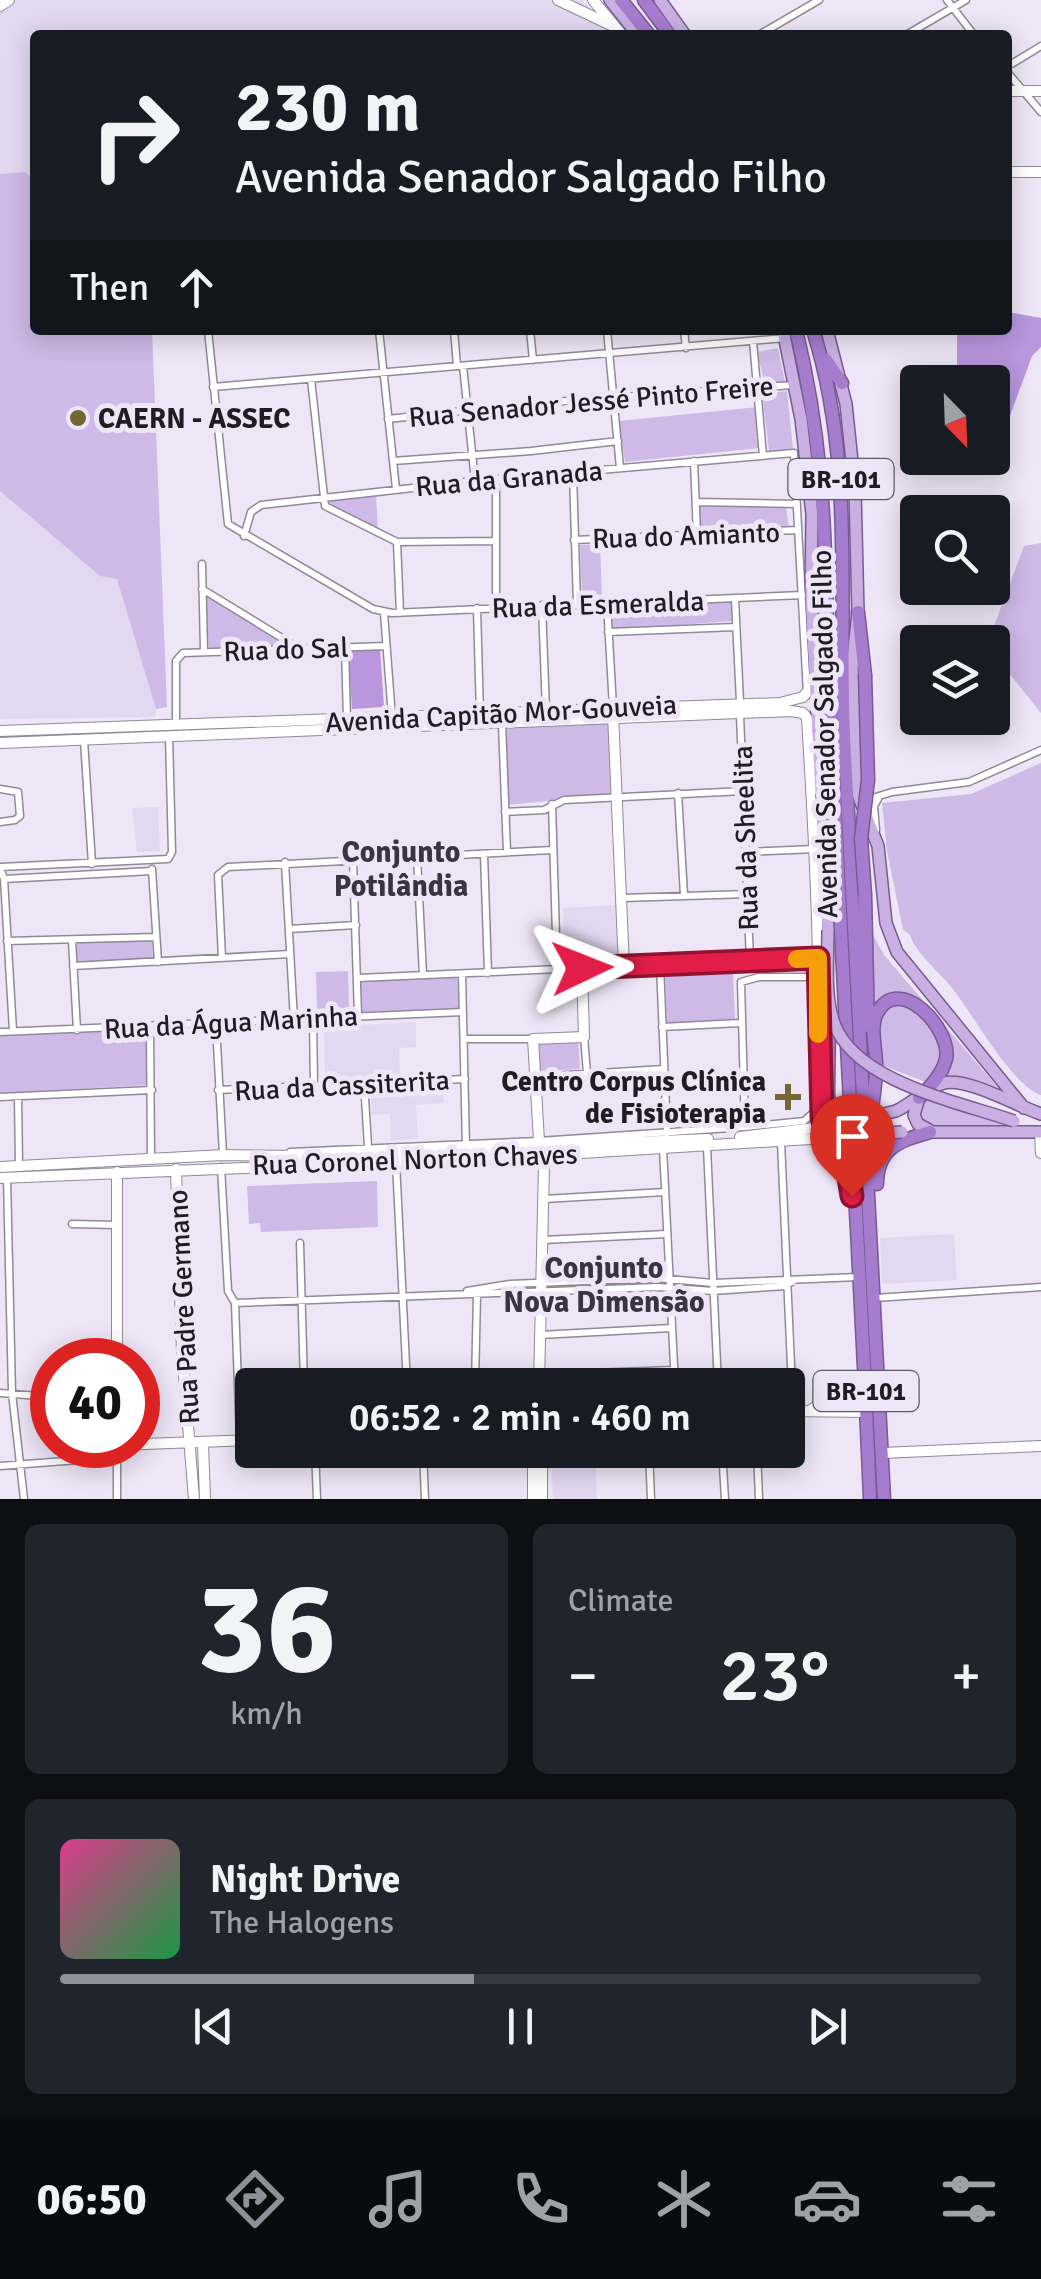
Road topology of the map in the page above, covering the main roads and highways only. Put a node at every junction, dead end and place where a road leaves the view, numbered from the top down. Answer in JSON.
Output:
{"nodes":[{"id":1,"x":9,"y":0,"type":"edge"},
{"id":2,"x":558,"y":0,"type":"edge"},
{"id":3,"x":593,"y":0,"type":"edge"},
{"id":4,"x":610,"y":0,"type":"edge"},
{"id":5,"x":621,"y":0,"type":"edge"},
{"id":6,"x":644,"y":0,"type":"edge"},
{"id":7,"x":663,"y":1,"type":"edge"},
{"id":8,"x":0,"y":6,"type":"edge"},
{"id":9,"x":617,"y":30,"type":"edge"},
{"id":10,"x":618,"y":30,"type":"edge"},
{"id":11,"x":634,"y":30,"type":"edge"},
{"id":12,"x":646,"y":30,"type":"edge"},
{"id":13,"x":666,"y":30,"type":"edge"},
{"id":14,"x":682,"y":30,"type":"edge"},
{"id":15,"x":1012,"y":91,"type":"edge"},
{"id":16,"x":1041,"y":91,"type":"edge"},
{"id":17,"x":1012,"y":172,"type":"edge"},
{"id":18,"x":1041,"y":172,"type":"edge"},
{"id":19,"x":815,"y":335,"type":"edge"},
{"id":20,"x":828,"y":335,"type":"edge"},
{"id":21,"x":785,"y":336,"type":"edge"},
{"id":22,"x":820,"y":350,"type":"junction"},
{"id":23,"x":842,"y":383,"type":"junction"},
{"id":24,"x":858,"y":612,"type":"joint"},
{"id":25,"x":845,"y":631,"type":"junction"},
{"id":26,"x":858,"y":672,"type":"junction"},
{"id":27,"x":816,"y":682,"type":"junction"},
{"id":28,"x":614,"y":713,"type":"junction"},
{"id":29,"x":304,"y":726,"type":"junction"},
{"id":30,"x":0,"y":730,"type":"edge"},
{"id":31,"x":172,"y":733,"type":"junction"},
{"id":32,"x":0,"y":743,"type":"edge"},
{"id":33,"x":821,"y":796,"type":"junction"},
{"id":34,"x":836,"y":838,"type":"junction"},
{"id":35,"x":818,"y":852,"type":"junction"},
{"id":36,"x":848,"y":1039,"type":"junction"},
{"id":37,"x":1002,"y":1079,"type":"junction"},
{"id":38,"x":919,"y":1098,"type":"junction"},
{"id":39,"x":1041,"y":1106,"type":"edge"},
{"id":40,"x":1024,"y":1108,"type":"junction"},
{"id":41,"x":1041,"y":1114,"type":"edge"},
{"id":42,"x":849,"y":1121,"type":"junction"},
{"id":43,"x":1041,"y":1130,"type":"edge"},
{"id":44,"x":931,"y":1132,"type":"junction"},
{"id":45,"x":827,"y":1134,"type":"junction"},
{"id":46,"x":867,"y":1140,"type":"junction"},
{"id":47,"x":541,"y":1148,"type":"junction"},
{"id":48,"x":1041,"y":1152,"type":"edge"},
{"id":49,"x":222,"y":1161,"type":"junction"},
{"id":50,"x":191,"y":1163,"type":"junction"},
{"id":51,"x":78,"y":1169,"type":"junction"},
{"id":52,"x":176,"y":1170,"type":"junction"},
{"id":53,"x":117,"y":1172,"type":"junction"},
{"id":54,"x":2,"y":1174,"type":"edge"},
{"id":55,"x":866,"y":1277,"type":"junction"},
{"id":56,"x":117,"y":1338,"type":"edge"},
{"id":57,"x":539,"y":1368,"type":"edge"},
{"id":58,"x":866,"y":1408,"type":"junction"},
{"id":59,"x":805,"y":1410,"type":"edge"},
{"id":60,"x":235,"y":1442,"type":"edge"},
{"id":61,"x":196,"y":1444,"type":"junction"},
{"id":62,"x":1041,"y":1446,"type":"edge"},
{"id":63,"x":160,"y":1447,"type":"edge"},
{"id":64,"x":882,"y":1452,"type":"junction"},
{"id":65,"x":533,"y":1468,"type":"edge"},
{"id":66,"x":542,"y":1468,"type":"edge"},
{"id":67,"x":194,"y":1499,"type":"edge"},
{"id":68,"x":205,"y":1499,"type":"edge"},
{"id":69,"x":533,"y":1499,"type":"edge"},
{"id":70,"x":542,"y":1499,"type":"edge"},
{"id":71,"x":870,"y":1499,"type":"edge"},
{"id":72,"x":884,"y":1499,"type":"edge"}],
"edges":[{"from":1,"to":8,"type":"main road"},
{"from":2,"to":9,"type":"main road"},
{"from":3,"to":10,"type":"main road"},
{"from":4,"to":11,"type":"main road"},
{"from":5,"to":12,"type":"highway"},
{"from":6,"to":13,"type":"highway"},
{"from":7,"to":14,"type":"main road"},
{"from":15,"to":16,"type":"main road"},
{"from":17,"to":18,"type":"main road"},
{"from":19,"to":22,"type":"highway","name":"Avenida Senador Salgado Filho","number":"BR-101"},
{"from":20,"to":23,"type":"main road","name":"Avenida Senador Salgado Filho"},
{"from":21,"to":27,"type":"main road","name":"Avenida Senador Salgado Filho"},
{"from":21,"to":34,"type":"highway","name":"Avenida Senador Salgado Filho","number":"BR-101"},
{"from":22,"to":23,"type":"highway"},
{"from":22,"to":25,"type":"highway","name":"Avenida Senador Salgado Filho","number":"BR-101"},
{"from":23,"to":24,"type":"main road","name":"Avenida Senador Salgado Filho"},
{"from":24,"to":26,"type":"highway"},
{"from":25,"to":26,"type":"highway"},
{"from":25,"to":46,"type":"highway","name":"Avenida Senador Salgado Filho","number":"BR-101"},
{"from":26,"to":37,"type":"main road"},
{"from":26,"to":46,"type":"highway","bridge":true},
{"from":27,"to":28,"type":"main road","name":"Avenida Capitão Mor-Gouveia"},
{"from":27,"to":33,"type":"main road","name":"Avenida Senador Salgado Filho"},
{"from":28,"to":29,"type":"main road"},
{"from":28,"to":29,"type":"main road","name":"Avenida Capitão Mor-Gouveia"},
{"from":28,"to":35,"type":"main road","name":"Avenida Senador Salgado Filho"},
{"from":28,"to":47,"type":"main road"},
{"from":29,"to":31,"type":"main road","name":"Avenida Capitão Mor-Gouveia"},
{"from":30,"to":31,"type":"main road"},
{"from":31,"to":32,"type":"main road","name":"Avenida Capitão Mor-Gouveia"},
{"from":33,"to":34,"type":"highway"},
{"from":33,"to":35,"type":"main road","name":"Avenida Senador Salgado Filho"},
{"from":34,"to":36,"type":"highway","name":"Avenida Senador Salgado Filho","number":"BR-101"},
{"from":35,"to":43,"type":"main road","name":"Avenida Senador Salgado Filho","bridge":true},
{"from":35,"to":45,"type":"main road","name":"Avenida Senador Salgado Filho"},
{"from":36,"to":42,"type":"highway"},
{"from":36,"to":55,"type":"highway","name":"Avenida Senador Salgado Filho","number":"BR-101"},
{"from":37,"to":39,"type":"main road"},
{"from":37,"to":40,"type":"main road"},
{"from":38,"to":40,"type":"main road","name":"Rua Coronel Norton Chaves"},
{"from":38,"to":42,"type":"main road","name":"Rua Coronel Norton Chaves","bridge":true},
{"from":38,"to":44,"type":"main road"},
{"from":38,"to":46,"type":"highway"},
{"from":40,"to":41,"type":"main road","name":"Rua Coronel Norton Chaves"},
{"from":42,"to":45,"type":"main road","name":"Rua Coronel Norton Chaves"},
{"from":43,"to":44,"type":"main road"},
{"from":43,"to":48,"type":"main road"},
{"from":44,"to":45,"type":"main road","bridge":true},
{"from":44,"to":55,"type":"highway"},
{"from":45,"to":47,"type":"main road","name":"Rua Coronel Norton Chaves"},
{"from":45,"to":47,"type":"main road","name":"Rua Coronel Norton Chaves"},
{"from":45,"to":55,"type":"highway"},
{"from":46,"to":55,"type":"highway","name":"Avenida Senador Salgado Filho","number":"BR-101"},
{"from":47,"to":49,"type":"main road","name":"Rua Coronel Norton Chaves"},
{"from":47,"to":49,"type":"main road","name":"Rua Coronel Norton Chaves"},
{"from":47,"to":57,"type":"main road"},
{"from":49,"to":50,"type":"main road","name":"Rua Coronel Norton Chaves"},
{"from":50,"to":51,"type":"main road","name":"Rua Coronel Norton Chaves"},
{"from":50,"to":52,"type":"main road","name":"Rua Coronel Norton Chaves"},
{"from":51,"to":53,"type":"main road","name":"Rua Coronel Norton Chaves"},
{"from":51,"to":54,"type":"main road","name":"Rua Coronel Norton Chaves"},
{"from":51,"to":54,"type":"main road","name":"Rua Coronel Norton Chaves"},
{"from":52,"to":53,"type":"main road","name":"Rua Coronel Norton Chaves"},
{"from":52,"to":61,"type":"main road","name":"Rua Padre Germano"},
{"from":53,"to":56,"type":"main road"},
{"from":55,"to":58,"type":"highway","name":"Avenida Senador Salgado Filho","number":"BR-101"},
{"from":55,"to":64,"type":"highway","name":"Avenida Senador Salgado Filho","number":"BR-101"},
{"from":58,"to":59,"type":"main road"},
{"from":58,"to":71,"type":"highway","name":"Avenida Senador Salgado Filho","number":"BR-101"},
{"from":60,"to":61,"type":"main road"},
{"from":61,"to":63,"type":"main road"},
{"from":61,"to":67,"type":"main road"},
{"from":61,"to":68,"type":"main road"},
{"from":62,"to":64,"type":"main road"},
{"from":64,"to":72,"type":"highway","name":"Avenida Senador Salgado Filho","number":"BR-101"},
{"from":65,"to":69,"type":"main road"},
{"from":66,"to":70,"type":"main road"}]}
